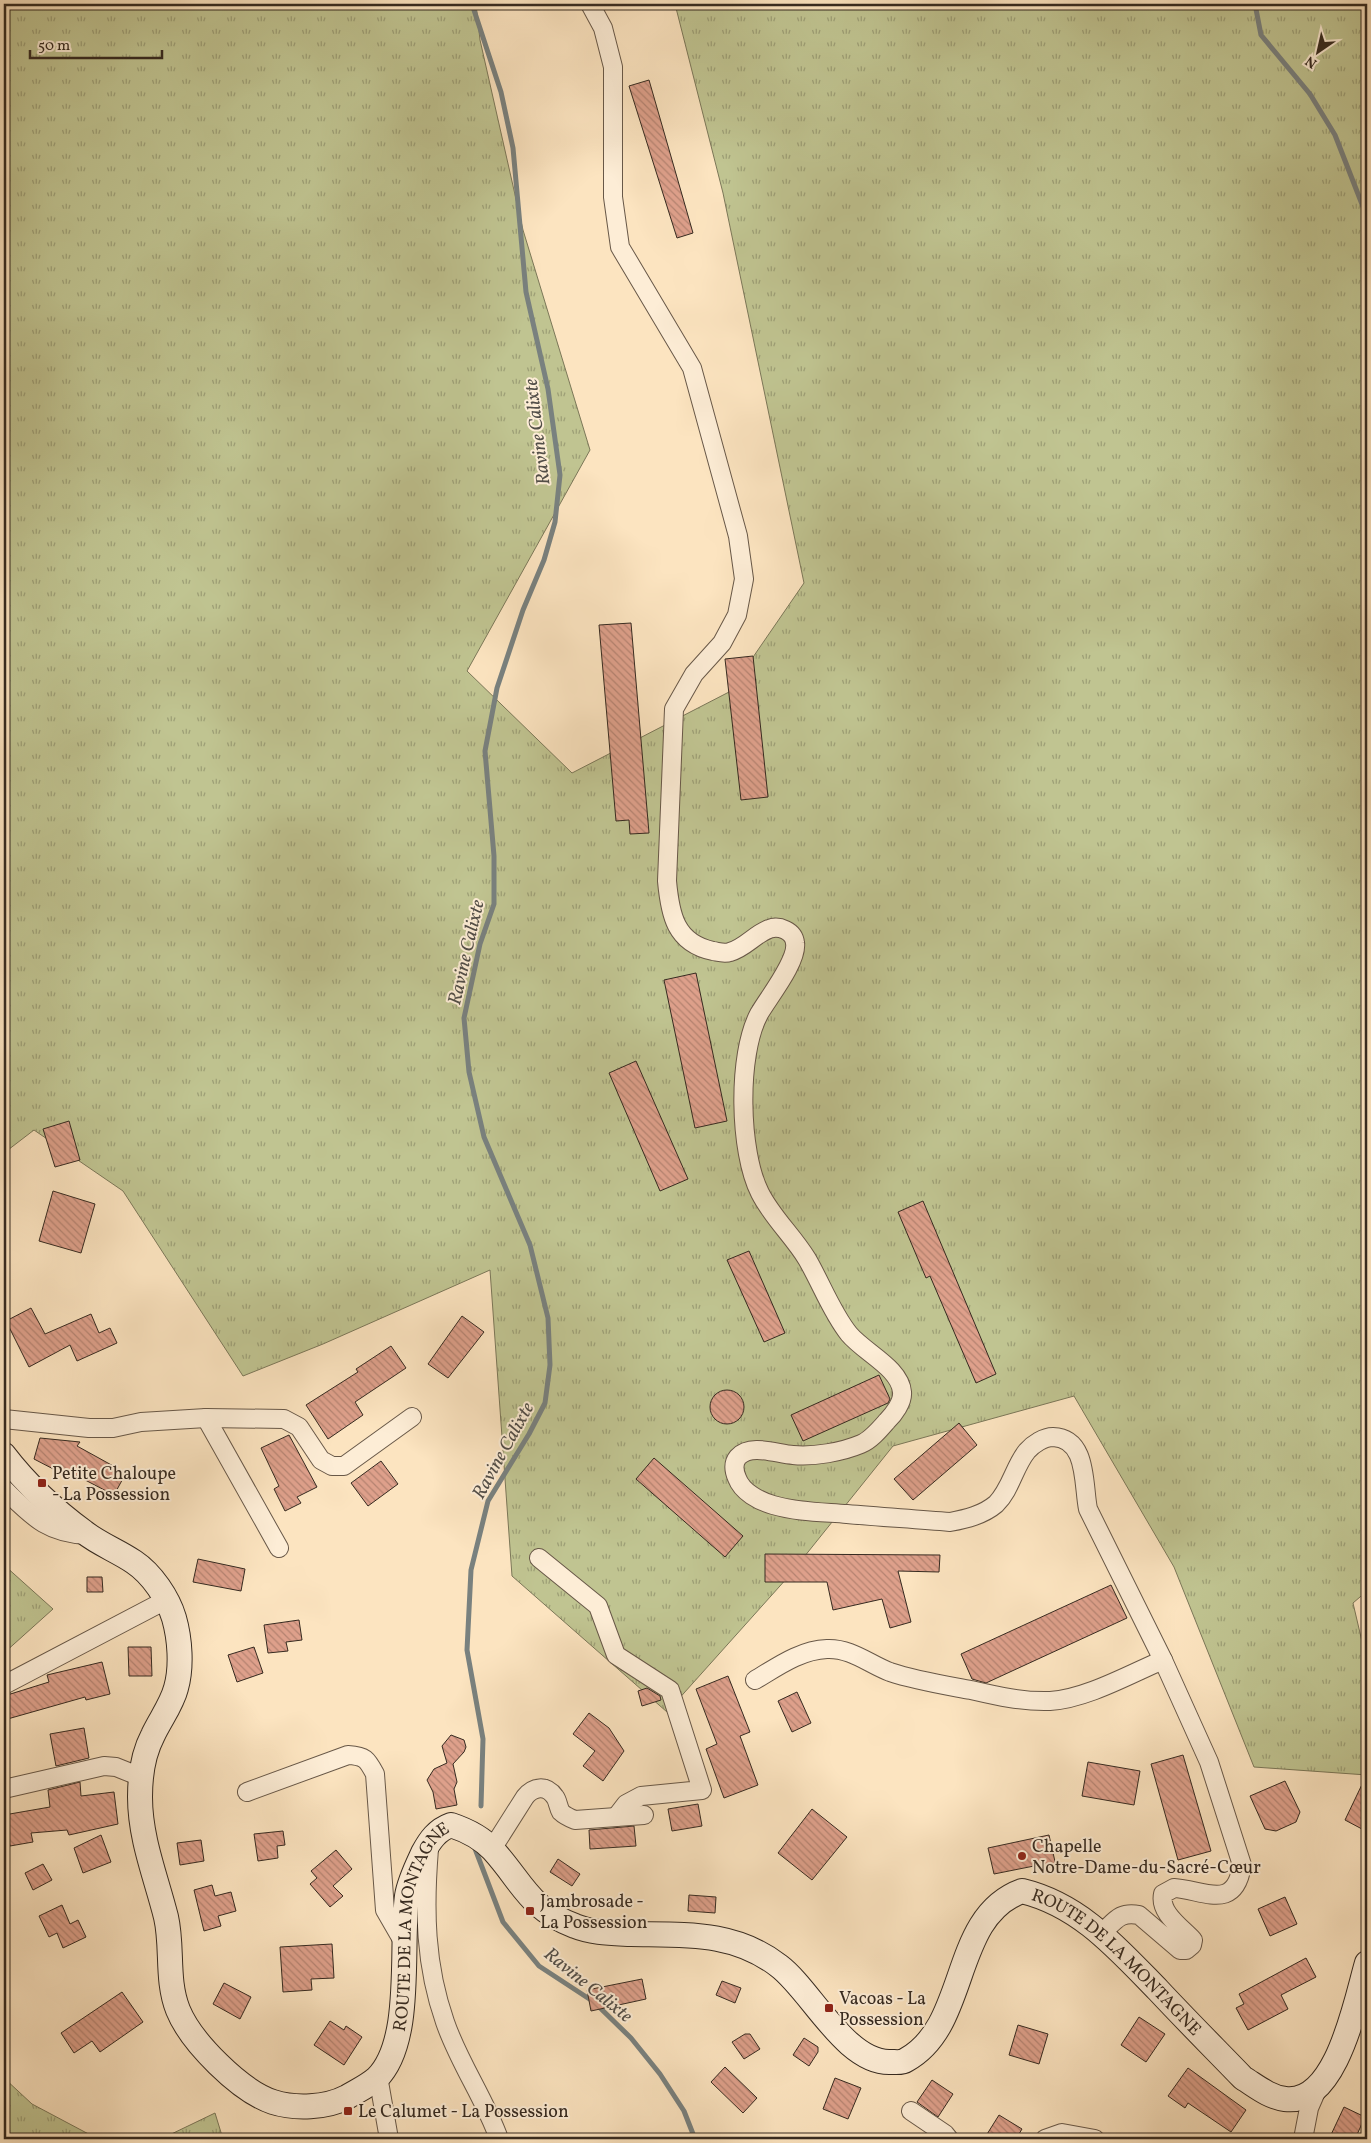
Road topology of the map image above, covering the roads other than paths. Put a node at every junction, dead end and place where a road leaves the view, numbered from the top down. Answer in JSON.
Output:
{"nodes":[{"id":1,"x":590,"y":4,"type":"edge"},
{"id":2,"x":412,"y":1417,"type":"dead end"},
{"id":3,"x":206,"y":1418,"type":"junction"},
{"id":4,"x":4,"y":1419,"type":"edge"},
{"id":5,"x":4,"y":1455,"type":"edge"},
{"id":6,"x":4,"y":1489,"type":"edge"},
{"id":7,"x":87,"y":1535,"type":"junction"},
{"id":8,"x":279,"y":1548,"type":"dead end"},
{"id":9,"x":539,"y":1558,"type":"dead end"},
{"id":10,"x":166,"y":1600,"type":"junction"},
{"id":11,"x":1163,"y":1660,"type":"junction"},
{"id":12,"x":755,"y":1680,"type":"dead end"},
{"id":13,"x":4,"y":1685,"type":"edge"},
{"id":14,"x":141,"y":1777,"type":"junction"},
{"id":15,"x":4,"y":1790,"type":"edge"},
{"id":16,"x":247,"y":1792,"type":"dead end"},
{"id":17,"x":644,"y":1816,"type":"dead end"},
{"id":18,"x":616,"y":1817,"type":"junction"},
{"id":19,"x":429,"y":1842,"type":"junction"},
{"id":20,"x":492,"y":1849,"type":"junction"},
{"id":21,"x":1102,"y":1933,"type":"junction"},
{"id":22,"x":404,"y":1943,"type":"junction"},
{"id":23,"x":1366,"y":1974,"type":"edge"},
{"id":24,"x":378,"y":2076,"type":"junction"},
{"id":25,"x":1319,"y":2085,"type":"junction"},
{"id":26,"x":911,"y":2111,"type":"dead end"},
{"id":27,"x":389,"y":2139,"type":"edge"},
{"id":28,"x":500,"y":2139,"type":"edge"},
{"id":29,"x":949,"y":2139,"type":"edge"},
{"id":30,"x":1045,"y":2139,"type":"edge"},
{"id":31,"x":1095,"y":2139,"type":"edge"},
{"id":32,"x":1303,"y":2139,"type":"edge"}],
"edges":[{"from":1,"to":11,"type":"street"},
{"from":2,"to":3,"type":"street"},
{"from":3,"to":4,"type":"street"},
{"from":3,"to":8,"type":"street"},
{"from":5,"to":7,"type":"main road","name":"ROUTE DE LA MONTAGNE"},
{"from":6,"to":7,"type":"street"},
{"from":7,"to":10,"type":"main road","name":"ROUTE DE LA MONTAGNE"},
{"from":9,"to":18,"type":"street"},
{"from":10,"to":13,"type":"street"},
{"from":10,"to":14,"type":"main road","name":"ROUTE DE LA MONTAGNE"},
{"from":11,"to":12,"type":"street"},
{"from":11,"to":21,"type":"street"},
{"from":14,"to":15,"type":"street"},
{"from":14,"to":24,"type":"main road","name":"ROUTE DE LA MONTAGNE"},
{"from":16,"to":22,"type":"street"},
{"from":17,"to":18,"type":"street"},
{"from":18,"to":20,"type":"street"},
{"from":19,"to":20,"type":"main road","name":"ROUTE DE LA MONTAGNE"},
{"from":19,"to":22,"type":"main road","name":"ROUTE DE LA MONTAGNE"},
{"from":19,"to":28,"type":"street"},
{"from":20,"to":21,"type":"main road","name":"ROUTE DE LA MONTAGNE"},
{"from":21,"to":25,"type":"main road","name":"ROUTE DE LA MONTAGNE"},
{"from":22,"to":24,"type":"main road","name":"ROUTE DE LA MONTAGNE"},
{"from":23,"to":25,"type":"main road","name":"ROUTE DE LA MONTAGNE"},
{"from":24,"to":27,"type":"street"},
{"from":25,"to":32,"type":"street"},
{"from":26,"to":29,"type":"street"},
{"from":30,"to":31,"type":"street"}]}
